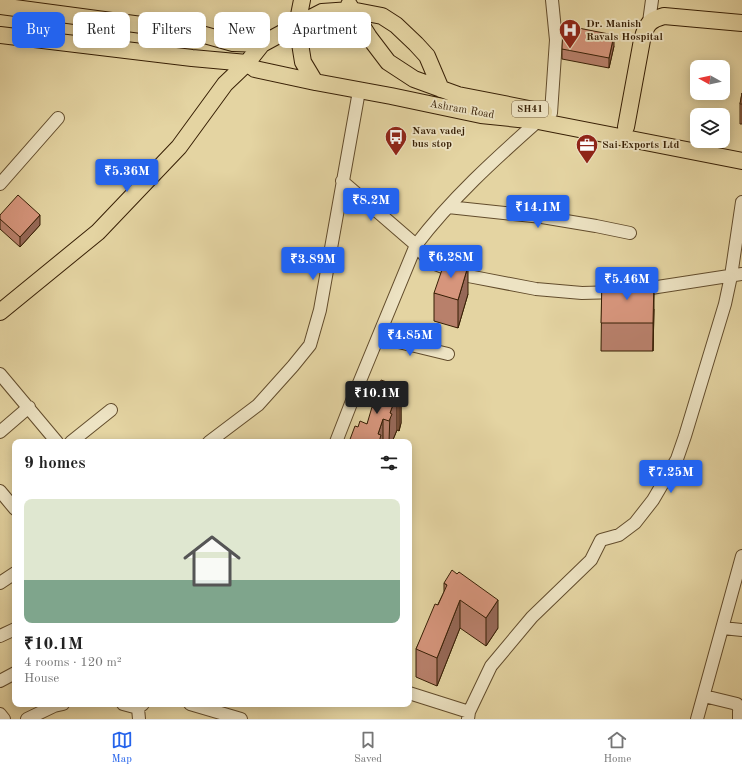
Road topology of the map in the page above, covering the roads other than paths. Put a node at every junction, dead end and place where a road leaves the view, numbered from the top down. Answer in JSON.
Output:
{"nodes":[{"id":1,"x":302,"y":0,"type":"edge"},
{"id":2,"x":552,"y":0,"type":"edge"},
{"id":3,"x":652,"y":0,"type":"edge"},
{"id":4,"x":349,"y":5,"type":"edge"},
{"id":5,"x":0,"y":6,"type":"edge"},
{"id":6,"x":300,"y":12,"type":"edge"},
{"id":7,"x":322,"y":12,"type":"edge"},
{"id":8,"x":649,"y":22,"type":"junction"},
{"id":9,"x":742,"y":23,"type":"edge"},
{"id":10,"x":0,"y":35,"type":"edge"},
{"id":11,"x":214,"y":38,"type":"edge"},
{"id":12,"x":260,"y":48,"type":"edge"},
{"id":13,"x":301,"y":48,"type":"edge"},
{"id":14,"x":251,"y":66,"type":"junction"},
{"id":15,"x":315,"y":82,"type":"junction"},
{"id":16,"x":441,"y":89,"type":"junction"},
{"id":17,"x":359,"y":90,"type":"junction"},
{"id":18,"x":544,"y":117,"type":"junction"},
{"id":19,"x":58,"y":118,"type":"dead end"},
{"id":20,"x":626,"y":127,"type":"junction"},
{"id":21,"x":742,"y":151,"type":"edge"},
{"id":22,"x":742,"y":161,"type":"edge"},
{"id":23,"x":342,"y":180,"type":"junction"},
{"id":24,"x":0,"y":184,"type":"edge"},
{"id":25,"x":742,"y":202,"type":"edge"},
{"id":26,"x":448,"y":208,"type":"junction"},
{"id":27,"x":630,"y":233,"type":"dead end"},
{"id":28,"x":416,"y":245,"type":"junction"},
{"id":29,"x":736,"y":275,"type":"edge"},
{"id":30,"x":0,"y":312,"type":"edge"},
{"id":31,"x":0,"y":323,"type":"edge"},
{"id":32,"x":378,"y":337,"type":"junction"},
{"id":33,"x":448,"y":354,"type":"dead end"},
{"id":34,"x":0,"y":374,"type":"edge"},
{"id":35,"x":29,"y":408,"type":"junction"},
{"id":36,"x":111,"y":410,"type":"dead end"},
{"id":37,"x":0,"y":432,"type":"edge"},
{"id":38,"x":55,"y":439,"type":"edge"},
{"id":39,"x":75,"y":439,"type":"edge"},
{"id":40,"x":213,"y":439,"type":"edge"},
{"id":41,"x":337,"y":439,"type":"edge"},
{"id":42,"x":0,"y":490,"type":"edge"},
{"id":43,"x":12,"y":505,"type":"edge"},
{"id":44,"x":742,"y":556,"type":"edge"},
{"id":45,"x":12,"y":575,"type":"edge"},
{"id":46,"x":0,"y":583,"type":"edge"},
{"id":47,"x":723,"y":628,"type":"junction"},
{"id":48,"x":12,"y":630,"type":"edge"},
{"id":49,"x":742,"y":630,"type":"edge"},
{"id":50,"x":0,"y":636,"type":"edge"},
{"id":51,"x":12,"y":674,"type":"edge"},
{"id":52,"x":0,"y":681,"type":"edge"},
{"id":53,"x":412,"y":695,"type":"edge"},
{"id":54,"x":704,"y":696,"type":"junction"},
{"id":55,"x":52,"y":707,"type":"edge"},
{"id":56,"x":200,"y":707,"type":"edge"},
{"id":57,"x":0,"y":714,"type":"edge"},
{"id":58,"x":469,"y":716,"type":"edge"},
{"id":59,"x":4,"y":719,"type":"edge"},
{"id":60,"x":27,"y":719,"type":"edge"},
{"id":61,"x":241,"y":719,"type":"edge"},
{"id":62,"x":698,"y":719,"type":"edge"},
{"id":63,"x":739,"y":719,"type":"edge"}],
"edges":[{"from":1,"to":6,"type":"main road"},
{"from":2,"to":18,"type":"street"},
{"from":3,"to":8,"type":"street"},
{"from":4,"to":7,"type":"main road"},
{"from":4,"to":16,"type":"main road","name":"Ashram Road","number":"SH41"},
{"from":4,"to":16,"type":"main road"},
{"from":5,"to":11,"type":"main road"},
{"from":8,"to":9,"type":"main road"},
{"from":8,"to":20,"type":"main road"},
{"from":10,"to":14,"type":"main road","name":"Ashram Road"},
{"from":12,"to":14,"type":"main road"},
{"from":13,"to":15,"type":"main road"},
{"from":14,"to":15,"type":"main road","name":"Ashram Road"},
{"from":14,"to":30,"type":"main road"},
{"from":14,"to":31,"type":"main road"},
{"from":15,"to":17,"type":"main road","name":"Ashram Road"},
{"from":16,"to":18,"type":"main road","name":"Ashram Road","number":"SH41"},
{"from":17,"to":18,"type":"main road","name":"Ashram Road"},
{"from":17,"to":23,"type":"street"},
{"from":18,"to":20,"type":"main road","name":"Ashram Road","number":"SH41"},
{"from":18,"to":22,"type":"main road","name":"Ashram Road"},
{"from":18,"to":26,"type":"street"},
{"from":19,"to":24,"type":"street"},
{"from":20,"to":21,"type":"main road","name":"Ashram Road","number":"SH41"},
{"from":23,"to":28,"type":"street"},
{"from":23,"to":40,"type":"street"},
{"from":25,"to":29,"type":"street"},
{"from":26,"to":27,"type":"street"},
{"from":26,"to":28,"type":"street"},
{"from":28,"to":29,"type":"street"},
{"from":28,"to":32,"type":"street"},
{"from":29,"to":58,"type":"street"},
{"from":32,"to":33,"type":"street"},
{"from":32,"to":41,"type":"street"},
{"from":34,"to":35,"type":"street"},
{"from":35,"to":37,"type":"street"},
{"from":35,"to":38,"type":"street"},
{"from":36,"to":39,"type":"street"},
{"from":42,"to":43,"type":"street"},
{"from":44,"to":47,"type":"street"},
{"from":45,"to":46,"type":"street"},
{"from":47,"to":49,"type":"street"},
{"from":47,"to":54,"type":"street"},
{"from":48,"to":50,"type":"street"},
{"from":51,"to":52,"type":"street"},
{"from":53,"to":58,"type":"street"},
{"from":54,"to":62,"type":"street"},
{"from":54,"to":63,"type":"street"},
{"from":55,"to":60,"type":"street"},
{"from":56,"to":61,"type":"street"},
{"from":57,"to":59,"type":"street"}]}
